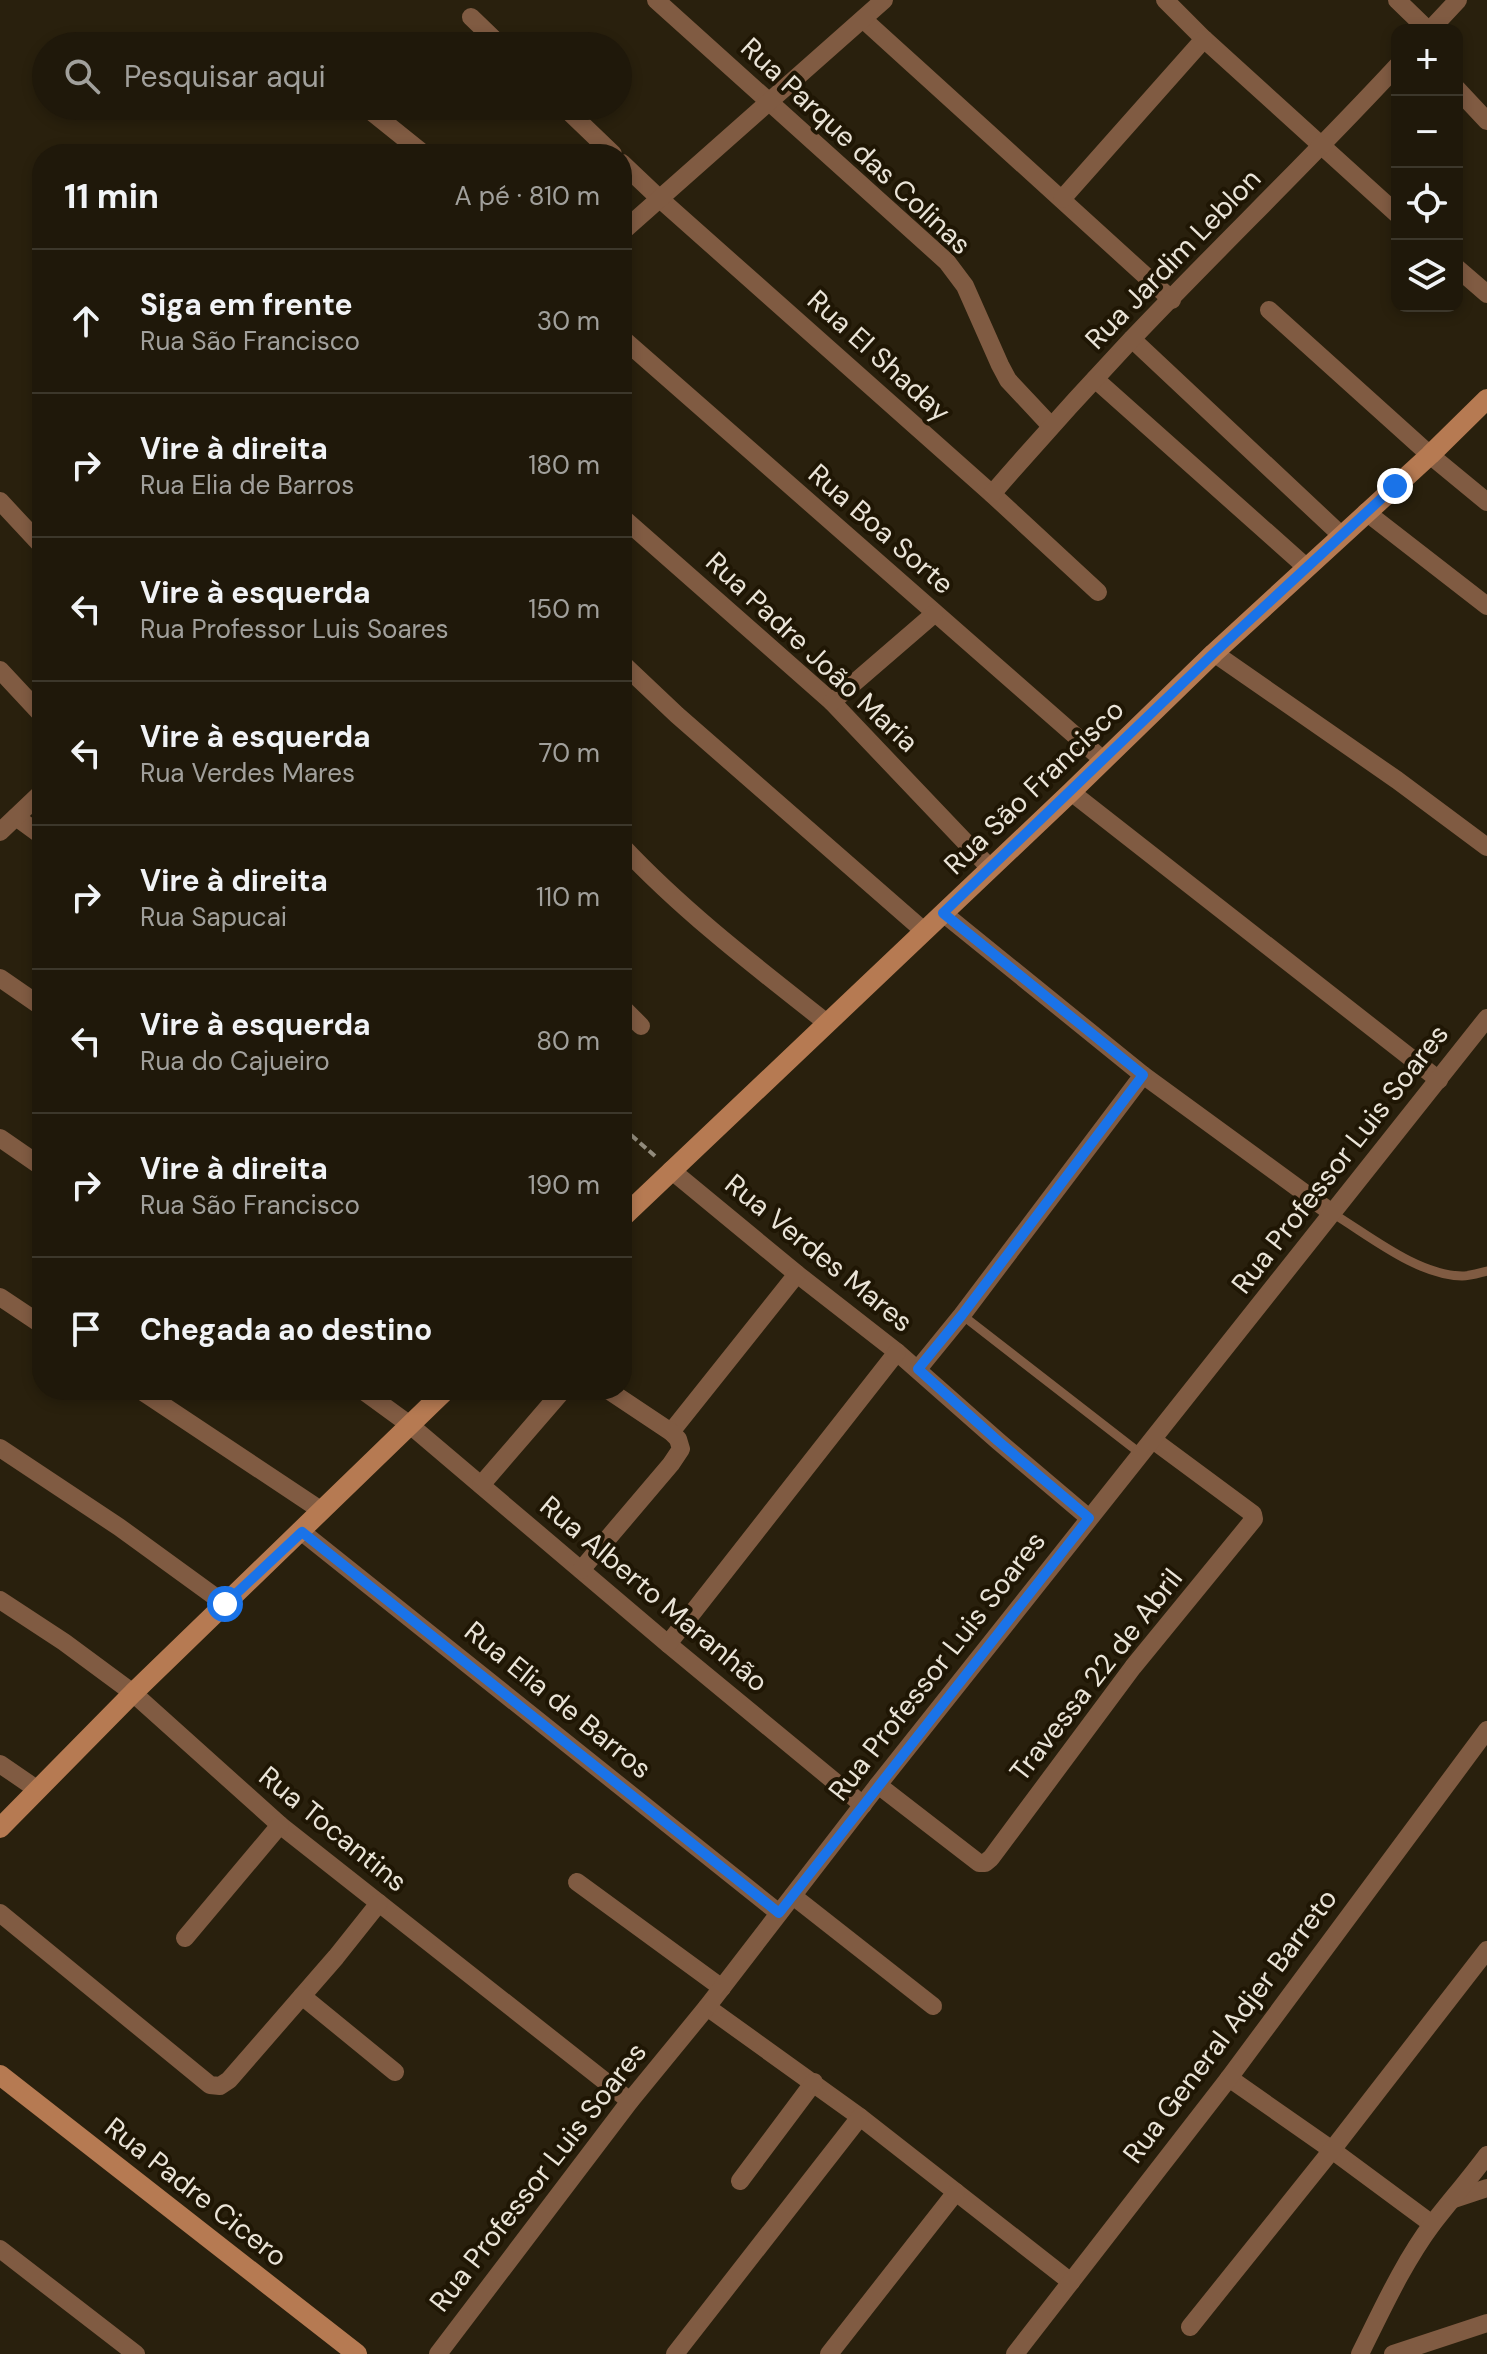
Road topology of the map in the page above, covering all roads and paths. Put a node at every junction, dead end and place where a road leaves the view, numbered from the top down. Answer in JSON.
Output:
{"nodes":[{"id":1,"x":656,"y":0,"type":"edge"},
{"id":2,"x":884,"y":0,"type":"edge"},
{"id":3,"x":1165,"y":0,"type":"edge"},
{"id":4,"x":1397,"y":0,"type":"edge"},
{"id":5,"x":1458,"y":0,"type":"edge"},
{"id":6,"x":471,"y":17,"type":"dead end"},
{"id":7,"x":864,"y":20,"type":"junction"},
{"id":8,"x":1423,"y":24,"type":"edge"},
{"id":9,"x":1435,"y":24,"type":"edge"},
{"id":10,"x":487,"y":32,"type":"edge"},
{"id":11,"x":1204,"y":39,"type":"junction"},
{"id":12,"x":1391,"y":72,"type":"edge"},
{"id":13,"x":1463,"y":95,"type":"edge"},
{"id":14,"x":769,"y":103,"type":"junction"},
{"id":15,"x":382,"y":120,"type":"edge"},
{"id":16,"x":578,"y":120,"type":"edge"},
{"id":17,"x":1487,"y":121,"type":"edge"},
{"id":18,"x":412,"y":144,"type":"edge"},
{"id":19,"x":603,"y":144,"type":"edge"},
{"id":20,"x":1322,"y":147,"type":"junction"},
{"id":21,"x":632,"y":172,"type":"edge"},
{"id":22,"x":660,"y":199,"type":"junction"},
{"id":23,"x":1062,"y":199,"type":"junction"},
{"id":24,"x":1391,"y":209,"type":"edge"},
{"id":25,"x":632,"y":223,"type":"edge"},
{"id":26,"x":1463,"y":273,"type":"edge"},
{"id":27,"x":1487,"y":294,"type":"edge"},
{"id":28,"x":1172,"y":300,"type":"junction"},
{"id":29,"x":1269,"y":310,"type":"dead end"},
{"id":30,"x":1132,"y":339,"type":"junction"},
{"id":31,"x":632,"y":347,"type":"edge"},
{"id":32,"x":1095,"y":379,"type":"junction"},
{"id":33,"x":1487,"y":399,"type":"edge"},
{"id":34,"x":1051,"y":426,"type":"junction"},
{"id":35,"x":1430,"y":455,"type":"junction"},
{"id":36,"x":992,"y":494,"type":"junction"},
{"id":37,"x":0,"y":501,"type":"edge"},
{"id":38,"x":1487,"y":502,"type":"edge"},
{"id":39,"x":1366,"y":512,"type":"junction"},
{"id":40,"x":632,"y":526,"type":"edge"},
{"id":41,"x":32,"y":535,"type":"edge"},
{"id":42,"x":1341,"y":535,"type":"junction"},
{"id":43,"x":1306,"y":567,"type":"junction"},
{"id":44,"x":1098,"y":592,"type":"dead end"},
{"id":45,"x":1487,"y":606,"type":"edge"},
{"id":46,"x":934,"y":614,"type":"junction"},
{"id":47,"x":1214,"y":653,"type":"junction"},
{"id":48,"x":0,"y":670,"type":"edge"},
{"id":49,"x":632,"y":672,"type":"edge"},
{"id":50,"x":832,"y":702,"type":"junction"},
{"id":51,"x":32,"y":704,"type":"edge"},
{"id":52,"x":1103,"y":760,"type":"junction"},
{"id":53,"x":1071,"y":792,"type":"junction"},
{"id":54,"x":32,"y":802,"type":"edge"},
{"id":55,"x":16,"y":817,"type":"junction"},
{"id":56,"x":32,"y":829,"type":"edge"},
{"id":57,"x":0,"y":832,"type":"edge"},
{"id":58,"x":1487,"y":847,"type":"edge"},
{"id":59,"x":632,"y":856,"type":"edge"},
{"id":60,"x":990,"y":868,"type":"junction"},
{"id":61,"x":943,"y":913,"type":"junction"},
{"id":62,"x":924,"y":931,"type":"junction"},
{"id":63,"x":0,"y":978,"type":"edge"},
{"id":64,"x":32,"y":1000,"type":"edge"},
{"id":65,"x":632,"y":1017,"type":"edge"},
{"id":66,"x":1487,"y":1018,"type":"edge"},
{"id":67,"x":827,"y":1023,"type":"junction"},
{"id":68,"x":641,"y":1026,"type":"dead end"},
{"id":69,"x":1143,"y":1075,"type":"junction"},
{"id":70,"x":1439,"y":1080,"type":"junction"},
{"id":71,"x":632,"y":1136,"type":"edge"},
{"id":72,"x":0,"y":1138,"type":"edge"},
{"id":73,"x":32,"y":1160,"type":"edge"},
{"id":74,"x":671,"y":1170,"type":"junction"},
{"id":75,"x":632,"y":1208,"type":"edge"},
{"id":76,"x":1332,"y":1213,"type":"junction"},
{"id":77,"x":1487,"y":1271,"type":"edge"},
{"id":78,"x":797,"y":1274,"type":"junction"},
{"id":79,"x":0,"y":1297,"type":"edge"},
{"id":80,"x":962,"y":1315,"type":"junction"},
{"id":81,"x":32,"y":1318,"type":"edge"},
{"id":82,"x":897,"y":1352,"type":"junction"},
{"id":83,"x":918,"y":1369,"type":"junction"},
{"id":84,"x":155,"y":1400,"type":"edge"},
{"id":85,"x":376,"y":1400,"type":"edge"},
{"id":86,"x":436,"y":1400,"type":"edge"},
{"id":87,"x":554,"y":1400,"type":"edge"},
{"id":88,"x":623,"y":1400,"type":"edge"},
{"id":89,"x":410,"y":1425,"type":"junction"},
{"id":90,"x":671,"y":1432,"type":"junction"},
{"id":91,"x":1147,"y":1447,"type":"junction"},
{"id":92,"x":0,"y":1448,"type":"edge"},
{"id":93,"x":481,"y":1485,"type":"junction"},
{"id":94,"x":322,"y":1511,"type":"junction"},
{"id":95,"x":1089,"y":1518,"type":"junction"},
{"id":96,"x":302,"y":1532,"type":"junction"},
{"id":97,"x":581,"y":1570,"type":"junction"},
{"id":98,"x":0,"y":1600,"type":"edge"},
{"id":99,"x":225,"y":1604,"type":"junction"},
{"id":100,"x":668,"y":1644,"type":"junction"},
{"id":101,"x":133,"y":1693,"type":"junction"},
{"id":102,"x":1487,"y":1730,"type":"edge"},
{"id":103,"x":0,"y":1764,"type":"edge"},
{"id":104,"x":878,"y":1785,"type":"junction"},
{"id":105,"x":38,"y":1790,"type":"junction"},
{"id":106,"x":863,"y":1805,"type":"junction"},
{"id":107,"x":280,"y":1825,"type":"junction"},
{"id":108,"x":0,"y":1828,"type":"edge"},
{"id":109,"x":577,"y":1882,"type":"dead end"},
{"id":110,"x":793,"y":1896,"type":"junction"},
{"id":111,"x":379,"y":1903,"type":"junction"},
{"id":112,"x":0,"y":1913,"type":"edge"},
{"id":113,"x":779,"y":1913,"type":"junction"},
{"id":114,"x":185,"y":1938,"type":"dead end"},
{"id":115,"x":1487,"y":1950,"type":"edge"},
{"id":116,"x":722,"y":1988,"type":"junction"},
{"id":117,"x":302,"y":1996,"type":"junction"},
{"id":118,"x":933,"y":2006,"type":"dead end"},
{"id":119,"x":707,"y":2007,"type":"junction"},
{"id":120,"x":395,"y":2072,"type":"dead end"},
{"id":121,"x":0,"y":2075,"type":"edge"},
{"id":122,"x":1229,"y":2078,"type":"junction"},
{"id":123,"x":814,"y":2082,"type":"junction"},
{"id":124,"x":630,"y":2101,"type":"junction"},
{"id":125,"x":860,"y":2117,"type":"junction"},
{"id":126,"x":1332,"y":2150,"type":"junction"},
{"id":127,"x":1487,"y":2155,"type":"edge"},
{"id":128,"x":740,"y":2181,"type":"dead end"},
{"id":129,"x":1487,"y":2188,"type":"edge"},
{"id":130,"x":956,"y":2192,"type":"junction"},
{"id":131,"x":1454,"y":2199,"type":"junction"},
{"id":132,"x":1432,"y":2224,"type":"junction"},
{"id":133,"x":0,"y":2249,"type":"edge"},
{"id":134,"x":1071,"y":2282,"type":"junction"},
{"id":135,"x":1487,"y":2323,"type":"edge"},
{"id":136,"x":1190,"y":2327,"type":"dead end"},
{"id":137,"x":136,"y":2354,"type":"edge"},
{"id":138,"x":355,"y":2354,"type":"edge"},
{"id":139,"x":438,"y":2354,"type":"edge"},
{"id":140,"x":675,"y":2354,"type":"edge"},
{"id":141,"x":829,"y":2354,"type":"edge"},
{"id":142,"x":1015,"y":2354,"type":"edge"},
{"id":143,"x":1360,"y":2354,"type":"edge"},
{"id":144,"x":1393,"y":2354,"type":"edge"}],
"edges":[{"from":1,"to":14,"type":"street","name":"Rua Parque das Colinas"},
{"from":2,"to":7,"type":"street"},
{"from":3,"to":11,"type":"street"},
{"from":4,"to":8,"type":"street"},
{"from":5,"to":9,"type":"street"},
{"from":6,"to":10,"type":"street"},
{"from":7,"to":14,"type":"street"},
{"from":7,"to":23,"type":"street"},
{"from":11,"to":20,"type":"street"},
{"from":11,"to":23,"type":"street"},
{"from":12,"to":20,"type":"street","name":"Rua Jardim Leblon"},
{"from":13,"to":17,"type":"street"},
{"from":14,"to":22,"type":"street"},
{"from":14,"to":34,"type":"street","name":"Rua Parque das Colinas"},
{"from":15,"to":18,"type":"street"},
{"from":16,"to":19,"type":"street"},
{"from":20,"to":24,"type":"street"},
{"from":20,"to":28,"type":"street","name":"Rua Jardim Leblon"},
{"from":21,"to":22,"type":"street","name":"Rua El Shaday"},
{"from":22,"to":25,"type":"street"},
{"from":22,"to":36,"type":"street","name":"Rua El Shaday"},
{"from":23,"to":28,"type":"street"},
{"from":26,"to":27,"type":"street"},
{"from":28,"to":30,"type":"street","name":"Rua Jardim Leblon"},
{"from":29,"to":35,"type":"street"},
{"from":30,"to":32,"type":"street","name":"Rua Jardim Leblon"},
{"from":30,"to":42,"type":"street"},
{"from":31,"to":46,"type":"street","name":"Rua Boa Sorte"},
{"from":32,"to":34,"type":"street","name":"Rua Jardim Leblon"},
{"from":32,"to":43,"type":"street"},
{"from":33,"to":35,"type":"street","name":"Rua São Francisco"},
{"from":34,"to":36,"type":"street","name":"Rua Jardim Leblon"},
{"from":35,"to":38,"type":"street"},
{"from":35,"to":39,"type":"street","name":"Rua São Francisco"},
{"from":36,"to":44,"type":"street","name":"Rua El Shaday"},
{"from":37,"to":41,"type":"street"},
{"from":39,"to":42,"type":"street","name":"Rua São Francisco"},
{"from":39,"to":45,"type":"street"},
{"from":40,"to":50,"type":"street","name":"Rua Padre João Maria"},
{"from":42,"to":43,"type":"street","name":"Rua São Francisco"},
{"from":43,"to":47,"type":"street","name":"Rua São Francisco"},
{"from":46,"to":50,"type":"street"},
{"from":46,"to":52,"type":"street","name":"Rua Boa Sorte"},
{"from":47,"to":52,"type":"street","name":"Rua São Francisco"},
{"from":47,"to":58,"type":"street"},
{"from":48,"to":51,"type":"street"},
{"from":49,"to":62,"type":"street"},
{"from":50,"to":60,"type":"street","name":"Rua Padre João Maria"},
{"from":52,"to":53,"type":"street","name":"Rua São Francisco"},
{"from":53,"to":60,"type":"street","name":"Rua São Francisco"},
{"from":53,"to":70,"type":"street"},
{"from":54,"to":55,"type":"street"},
{"from":55,"to":56,"type":"street"},
{"from":55,"to":57,"type":"street"},
{"from":59,"to":67,"type":"street"},
{"from":60,"to":61,"type":"street","name":"Rua São Francisco"},
{"from":61,"to":62,"type":"street","name":"Rua São Francisco"},
{"from":61,"to":69,"type":"street"},
{"from":62,"to":67,"type":"street","name":"Rua São Francisco"},
{"from":63,"to":64,"type":"street"},
{"from":65,"to":68,"type":"street"},
{"from":66,"to":70,"type":"street","name":"Rua Professor Luis Soares"},
{"from":67,"to":74,"type":"street","name":"Rua São Francisco"},
{"from":69,"to":76,"type":"street"},
{"from":69,"to":80,"type":"street"},
{"from":70,"to":76,"type":"street","name":"Rua Professor Luis Soares"},
{"from":71,"to":74,"type":"path"},
{"from":72,"to":73,"type":"street"},
{"from":74,"to":75,"type":"street","name":"Rua São Francisco"},
{"from":74,"to":78,"type":"street","name":"Rua Verdes Mares"},
{"from":76,"to":77,"type":"lane"},
{"from":76,"to":91,"type":"street","name":"Rua Professor Luis Soares"},
{"from":78,"to":82,"type":"street","name":"Rua Verdes Mares"},
{"from":78,"to":90,"type":"street"},
{"from":79,"to":81,"type":"street"},
{"from":80,"to":83,"type":"street"},
{"from":80,"to":91,"type":"lane"},
{"from":82,"to":83,"type":"street","name":"Rua Verdes Mares"},
{"from":82,"to":100,"type":"street"},
{"from":83,"to":95,"type":"street","name":"Rua Verdes Mares"},
{"from":84,"to":94,"type":"street"},
{"from":85,"to":89,"type":"street","name":"Rua Alberto Maranhão"},
{"from":86,"to":89,"type":"street"},
{"from":87,"to":93,"type":"street"},
{"from":88,"to":90,"type":"street"},
{"from":89,"to":93,"type":"street","name":"Rua Alberto Maranhão"},
{"from":89,"to":94,"type":"street"},
{"from":90,"to":97,"type":"street"},
{"from":91,"to":95,"type":"street","name":"Rua Professor Luis Soares"},
{"from":91,"to":104,"type":"street","name":"Travessa 22 de Abril"},
{"from":92,"to":99,"type":"street"},
{"from":93,"to":97,"type":"street","name":"Rua Alberto Maranhão"},
{"from":94,"to":96,"type":"street"},
{"from":95,"to":104,"type":"street","name":"Rua Professor Luis Soares"},
{"from":96,"to":99,"type":"street"},
{"from":96,"to":113,"type":"street","name":"Rua Elia de Barros"},
{"from":97,"to":100,"type":"street","name":"Rua Alberto Maranhão"},
{"from":98,"to":101,"type":"street","name":"Rua Tocantins"},
{"from":99,"to":101,"type":"street"},
{"from":100,"to":106,"type":"street","name":"Rua Alberto Maranhão"},
{"from":101,"to":105,"type":"street"},
{"from":101,"to":107,"type":"street","name":"Rua Tocantins"},
{"from":102,"to":122,"type":"street","name":"Rua General Adjer Barreto"},
{"from":103,"to":105,"type":"street"},
{"from":104,"to":106,"type":"street","name":"Rua Professor Luis Soares"},
{"from":105,"to":108,"type":"street"},
{"from":106,"to":110,"type":"street","name":"Rua Professor Luis Soares"},
{"from":107,"to":111,"type":"street","name":"Rua Tocantins"},
{"from":107,"to":114,"type":"street"},
{"from":109,"to":116,"type":"street"},
{"from":110,"to":113,"type":"street","name":"Rua Professor Luis Soares"},
{"from":110,"to":118,"type":"street"},
{"from":111,"to":117,"type":"street"},
{"from":111,"to":124,"type":"street","name":"Rua Tocantins"},
{"from":112,"to":117,"type":"street"},
{"from":113,"to":116,"type":"street","name":"Rua Professor Luis Soares"},
{"from":115,"to":126,"type":"street"},
{"from":116,"to":119,"type":"street","name":"Rua Professor Luis Soares"},
{"from":117,"to":120,"type":"street"},
{"from":119,"to":123,"type":"street"},
{"from":119,"to":124,"type":"street","name":"Rua Professor Luis Soares"},
{"from":121,"to":138,"type":"street","name":"Rua Padre Cicero"},
{"from":122,"to":126,"type":"street"},
{"from":122,"to":134,"type":"street","name":"Rua General Adjer Barreto"},
{"from":123,"to":125,"type":"street"},
{"from":123,"to":128,"type":"street"},
{"from":124,"to":139,"type":"street","name":"Rua Professor Luis Soares"},
{"from":125,"to":130,"type":"street"},
{"from":125,"to":140,"type":"street"},
{"from":126,"to":132,"type":"street"},
{"from":126,"to":136,"type":"street"},
{"from":127,"to":131,"type":"street"},
{"from":129,"to":131,"type":"street"},
{"from":130,"to":134,"type":"street"},
{"from":130,"to":141,"type":"street"},
{"from":131,"to":132,"type":"street"},
{"from":132,"to":143,"type":"street"},
{"from":133,"to":137,"type":"street"},
{"from":134,"to":142,"type":"street","name":"Rua General Adjer Barreto"},
{"from":135,"to":144,"type":"street"}]}
